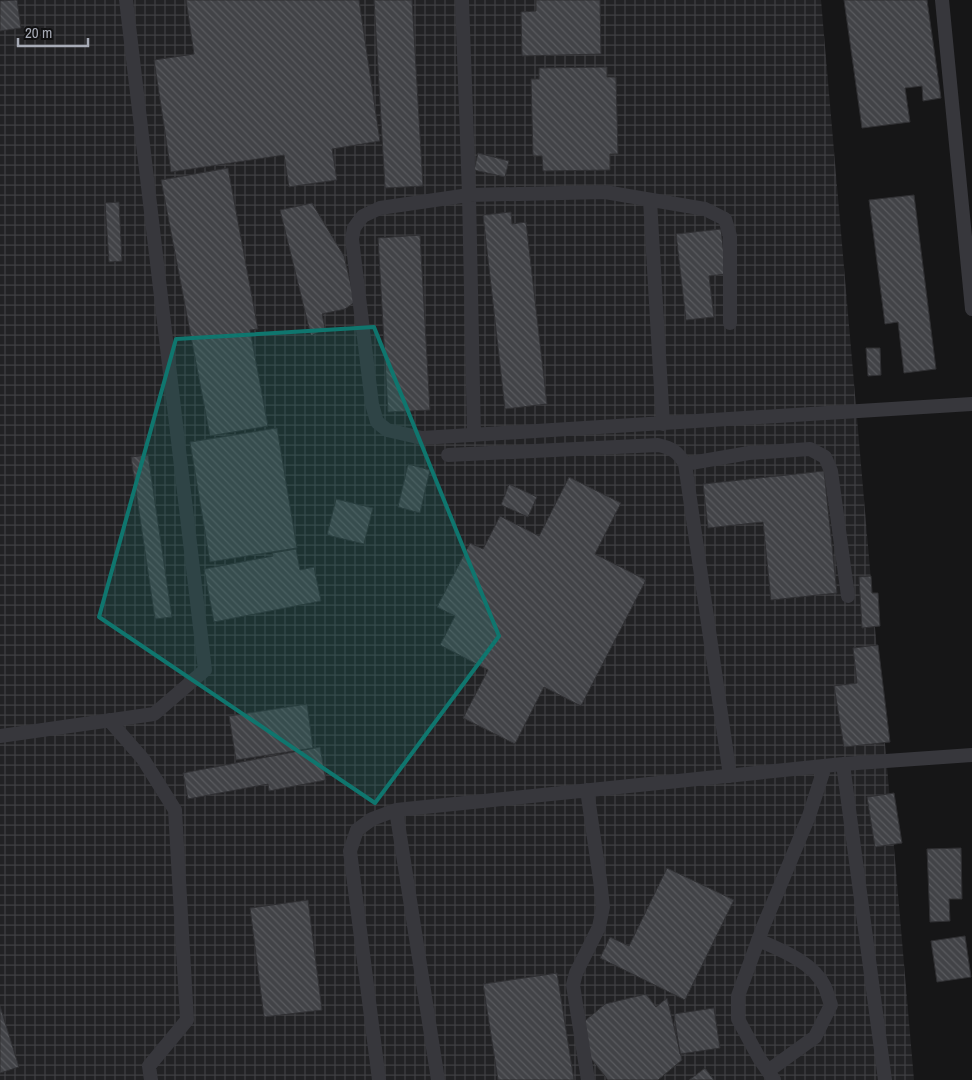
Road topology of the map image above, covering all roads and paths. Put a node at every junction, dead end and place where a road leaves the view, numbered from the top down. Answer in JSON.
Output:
{"nodes":[{"id":1,"x":126,"y":0,"type":"edge"},
{"id":2,"x":462,"y":0,"type":"edge"},
{"id":3,"x":942,"y":0,"type":"edge"},
{"id":4,"x":469,"y":196,"type":"junction"},
{"id":5,"x":650,"y":200,"type":"junction"},
{"id":6,"x":972,"y":309,"type":"edge"},
{"id":7,"x":730,"y":323,"type":"dead end"},
{"id":8,"x":972,"y":404,"type":"edge"},
{"id":9,"x":663,"y":424,"type":"junction"},
{"id":10,"x":474,"y":435,"type":"junction"},
{"id":11,"x":448,"y":455,"type":"dead end"},
{"id":12,"x":685,"y":464,"type":"junction"},
{"id":13,"x":848,"y":596,"type":"dead end"},
{"id":14,"x":110,"y":720,"type":"junction"},
{"id":15,"x":0,"y":736,"type":"edge"},
{"id":16,"x":972,"y":755,"type":"edge"},
{"id":17,"x":843,"y":764,"type":"junction"},
{"id":18,"x":825,"y":766,"type":"junction"},
{"id":19,"x":730,"y":776,"type":"junction"},
{"id":20,"x":587,"y":790,"type":"junction"},
{"id":21,"x":396,"y":810,"type":"junction"},
{"id":22,"x":758,"y":940,"type":"junction"},
{"id":23,"x":771,"y":1076,"type":"edge"},
{"id":24,"x":151,"y":1080,"type":"edge"},
{"id":25,"x":379,"y":1080,"type":"edge"},
{"id":26,"x":438,"y":1080,"type":"edge"},
{"id":27,"x":588,"y":1080,"type":"edge"},
{"id":28,"x":885,"y":1080,"type":"edge"}],
"edges":[{"from":1,"to":14,"type":"lane"},
{"from":2,"to":4,"type":"lane"},
{"from":3,"to":6,"type":"lane"},
{"from":4,"to":5,"type":"lane"},
{"from":4,"to":10,"type":"lane"},
{"from":4,"to":10,"type":"lane"},
{"from":5,"to":7,"type":"lane"},
{"from":5,"to":9,"type":"lane"},
{"from":8,"to":9,"type":"lane"},
{"from":9,"to":10,"type":"lane"},
{"from":11,"to":12,"type":"lane"},
{"from":12,"to":13,"type":"lane"},
{"from":12,"to":19,"type":"lane"},
{"from":14,"to":15,"type":"lane"},
{"from":14,"to":24,"type":"lane"},
{"from":16,"to":17,"type":"lane"},
{"from":17,"to":18,"type":"lane"},
{"from":17,"to":28,"type":"lane"},
{"from":18,"to":19,"type":"lane"},
{"from":18,"to":22,"type":"lane"},
{"from":19,"to":20,"type":"lane"},
{"from":20,"to":21,"type":"lane"},
{"from":20,"to":27,"type":"lane"},
{"from":21,"to":25,"type":"lane"},
{"from":21,"to":26,"type":"lane"},
{"from":22,"to":23,"type":"lane"},
{"from":22,"to":23,"type":"lane"}]}
